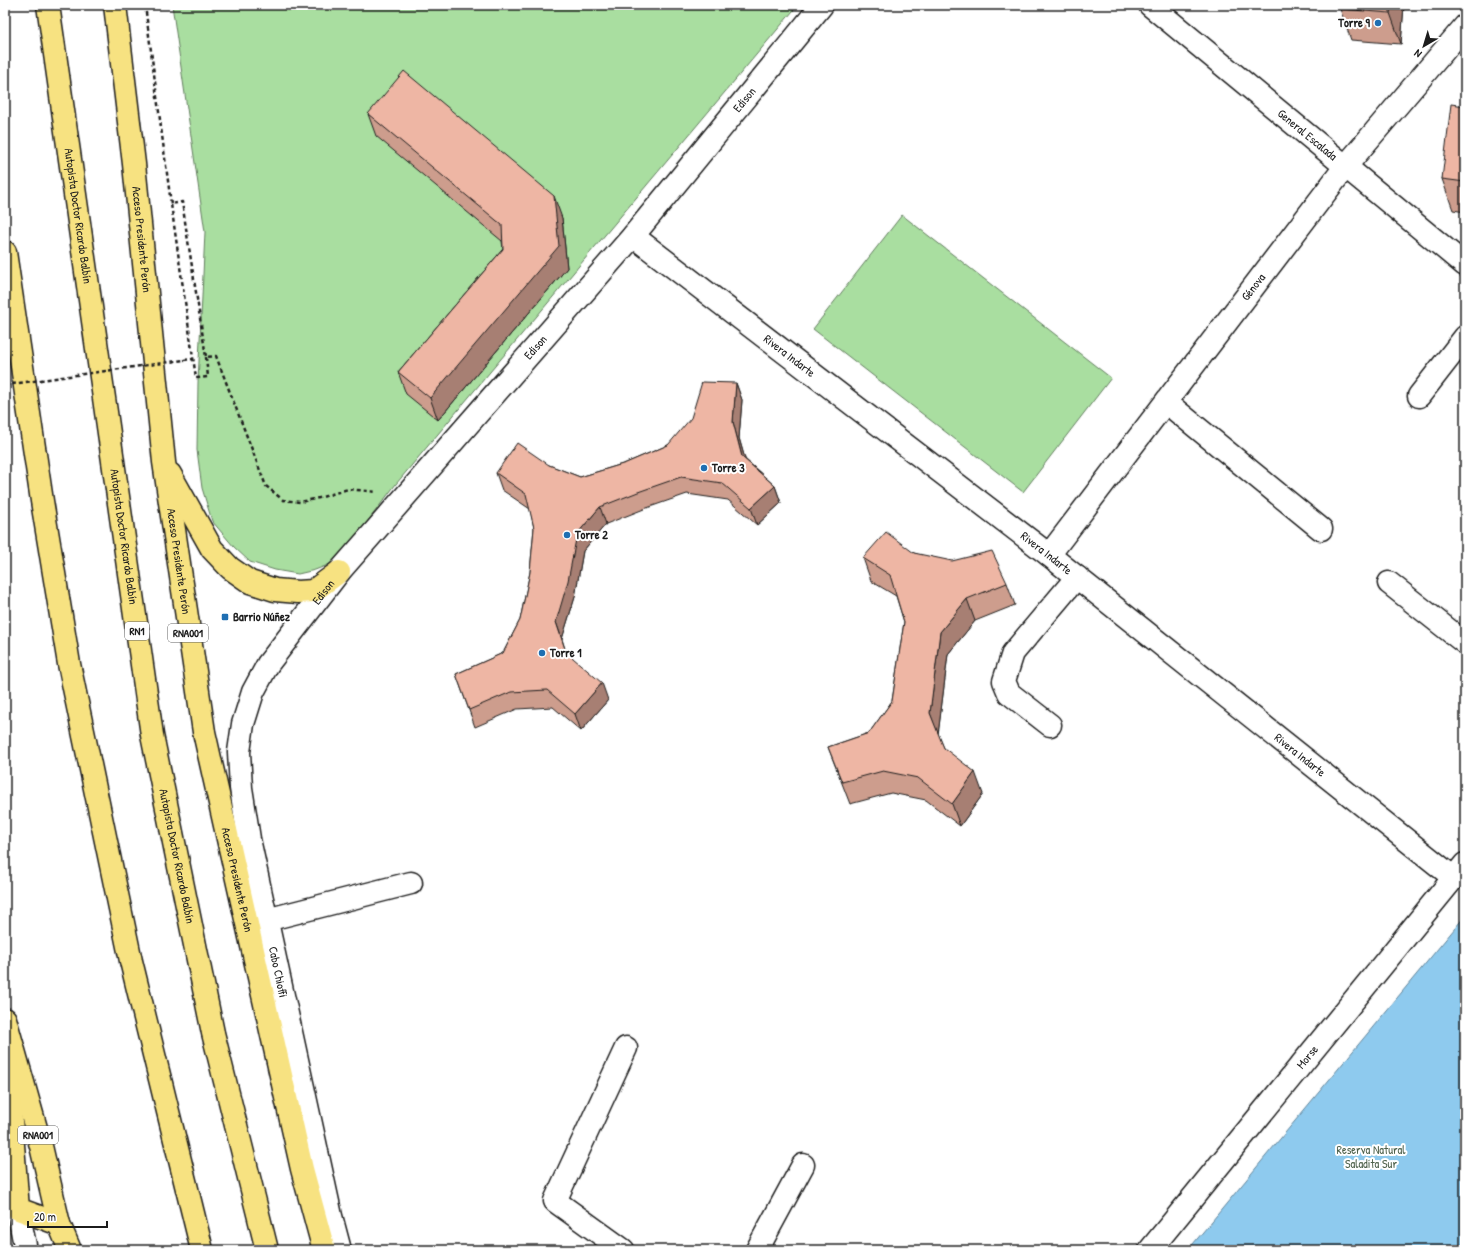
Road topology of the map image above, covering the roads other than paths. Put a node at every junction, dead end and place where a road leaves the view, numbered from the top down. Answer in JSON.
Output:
{"nodes":[{"id":1,"x":48,"y":5,"type":"edge"},
{"id":2,"x":115,"y":5,"type":"edge"},
{"id":3,"x":822,"y":5,"type":"edge"},
{"id":4,"x":1150,"y":5,"type":"edge"},
{"id":5,"x":1465,"y":26,"type":"edge"},
{"id":6,"x":1345,"y":167,"type":"junction"},
{"id":7,"x":633,"y":236,"type":"junction"},
{"id":8,"x":5,"y":252,"type":"edge"},
{"id":9,"x":1465,"y":265,"type":"edge"},
{"id":10,"x":1465,"y":337,"type":"edge"},
{"id":11,"x":1419,"y":396,"type":"dead end"},
{"id":12,"x":1167,"y":403,"type":"junction"},
{"id":13,"x":164,"y":462,"type":"junction"},
{"id":14,"x":1321,"y":529,"type":"dead end"},
{"id":15,"x":1049,"y":555,"type":"junction"},
{"id":16,"x":339,"y":572,"type":"junction"},
{"id":17,"x":1077,"y":577,"type":"junction"},
{"id":18,"x":1389,"y":583,"type":"dead end"},
{"id":19,"x":1465,"y":643,"type":"edge"},
{"id":20,"x":254,"y":692,"type":"joint"},
{"id":21,"x":1050,"y":725,"type":"dead end"},
{"id":22,"x":1459,"y":871,"type":"edge"},
{"id":23,"x":411,"y":883,"type":"dead end"},
{"id":24,"x":266,"y":920,"type":"junction"},
{"id":25,"x":5,"y":1019,"type":"edge"},
{"id":26,"x":5,"y":1040,"type":"edge"},
{"id":27,"x":626,"y":1048,"type":"dead end"},
{"id":28,"x":5,"y":1156,"type":"edge"},
{"id":29,"x":803,"y":1166,"type":"dead end"},
{"id":30,"x":12,"y":1209,"type":"edge"},
{"id":31,"x":59,"y":1224,"type":"junction"},
{"id":32,"x":26,"y":1250,"type":"edge"},
{"id":33,"x":70,"y":1250,"type":"edge"},
{"id":34,"x":202,"y":1250,"type":"edge"},
{"id":35,"x":267,"y":1250,"type":"edge"},
{"id":36,"x":324,"y":1250,"type":"edge"},
{"id":37,"x":340,"y":1250,"type":"edge"},
{"id":38,"x":623,"y":1250,"type":"edge"},
{"id":39,"x":757,"y":1250,"type":"edge"},
{"id":40,"x":1150,"y":1250,"type":"edge"}],
"edges":[{"from":1,"to":35,"type":"highway","name":"Autopista Doctor Ricardo Balbín","number":"RN1"},
{"from":2,"to":13,"type":"highway","name":"Acceso Presidente Perón","number":"RNA001"},
{"from":3,"to":7,"type":"street","name":"Edison"},
{"from":4,"to":6,"type":"street","name":"General Escalada"},
{"from":5,"to":6,"type":"street","name":"Génova"},
{"from":6,"to":9,"type":"street","name":"General Escalada"},
{"from":6,"to":12,"type":"street","name":"Génova"},
{"from":7,"to":15,"type":"street","name":"Rivera Indarte"},
{"from":7,"to":16,"type":"street","name":"Edison"},
{"from":8,"to":34,"type":"highway"},
{"from":10,"to":11,"type":"street"},
{"from":12,"to":14,"type":"street"},
{"from":12,"to":15,"type":"street","name":"Génova"},
{"from":13,"to":16,"type":"highway"},
{"from":13,"to":36,"type":"highway","name":"Acceso Presidente Perón","number":"RNA001"},
{"from":15,"to":17,"type":"street","name":"Rivera Indarte"},
{"from":16,"to":20,"type":"street","name":"Edison"},
{"from":17,"to":21,"type":"street"},
{"from":17,"to":22,"type":"street","name":"Rivera Indarte"},
{"from":18,"to":19,"type":"street"},
{"from":20,"to":24,"type":"street","name":"Cabo Chioffi"},
{"from":22,"to":40,"type":"street","name":"Morse"},
{"from":23,"to":24,"type":"street"},
{"from":24,"to":37,"type":"street","name":"Cabo Chioffi"},
{"from":25,"to":31,"type":"highway","number":"RNA001"},
{"from":26,"to":30,"type":"highway"},
{"from":27,"to":38,"type":"street"},
{"from":28,"to":30,"type":"street"},
{"from":29,"to":39,"type":"street"},
{"from":30,"to":31,"type":"highway"},
{"from":30,"to":32,"type":"street"},
{"from":31,"to":33,"type":"highway","number":"RNA001"}]}
